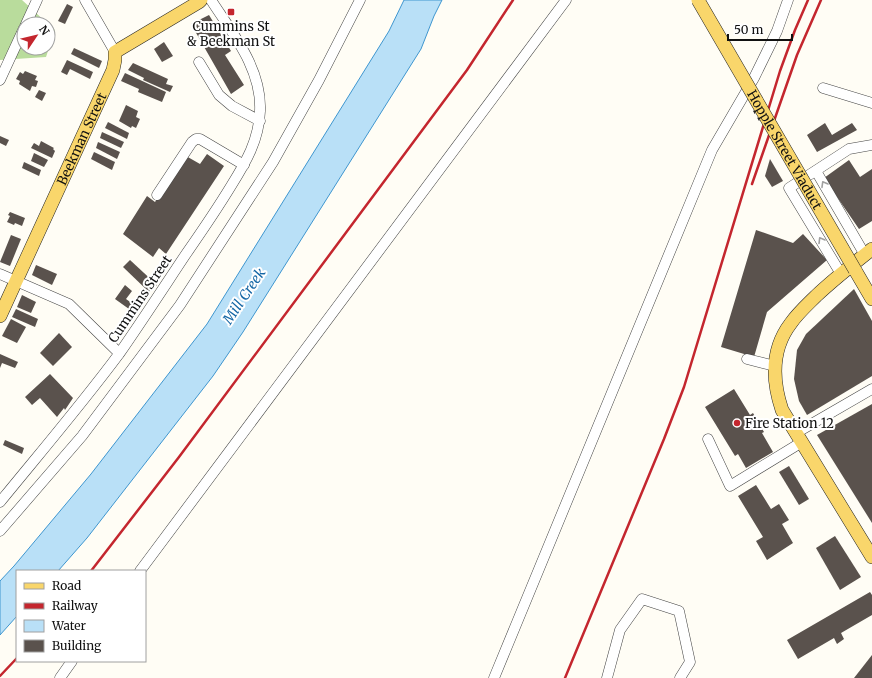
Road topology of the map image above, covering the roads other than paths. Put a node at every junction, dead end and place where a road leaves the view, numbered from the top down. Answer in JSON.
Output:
{"nodes":[{"id":1,"x":37,"y":0,"type":"edge"},
{"id":2,"x":85,"y":0,"type":"edge"},
{"id":3,"x":201,"y":0,"type":"edge"},
{"id":4,"x":211,"y":0,"type":"edge"},
{"id":5,"x":360,"y":0,"type":"edge"},
{"id":6,"x":566,"y":0,"type":"edge"},
{"id":7,"x":698,"y":0,"type":"edge"},
{"id":8,"x":788,"y":0,"type":"edge"},
{"id":9,"x":30,"y":16,"type":"edge"},
{"id":10,"x":16,"y":45,"type":"edge"},
{"id":11,"x":115,"y":52,"type":"junction"},
{"id":12,"x":199,"y":62,"type":"dead end"},
{"id":13,"x":0,"y":80,"type":"edge"},
{"id":14,"x":823,"y":88,"type":"dead end"},
{"id":15,"x":872,"y":103,"type":"edge"},
{"id":16,"x":260,"y":121,"type":"junction"},
{"id":17,"x":872,"y":145,"type":"edge"},
{"id":18,"x":244,"y":165,"type":"junction"},
{"id":19,"x":816,"y":170,"type":"junction"},
{"id":20,"x":157,"y":196,"type":"dead end"},
{"id":21,"x":868,"y":252,"type":"edge"},
{"id":22,"x":0,"y":274,"type":"edge"},
{"id":23,"x":841,"y":274,"type":"junction"},
{"id":24,"x":16,"y":281,"type":"junction"},
{"id":25,"x":872,"y":299,"type":"edge"},
{"id":26,"x":0,"y":316,"type":"edge"},
{"id":27,"x":119,"y":353,"type":"junction"},
{"id":28,"x":747,"y":358,"type":"dead end"},
{"id":29,"x":775,"y":366,"type":"junction"},
{"id":30,"x":872,"y":389,"type":"edge"},
{"id":31,"x":799,"y":438,"type":"junction"},
{"id":32,"x":708,"y":439,"type":"dead end"},
{"id":33,"x":0,"y":502,"type":"edge"},
{"id":34,"x":0,"y":531,"type":"edge"},
{"id":35,"x":872,"y":557,"type":"edge"},
{"id":36,"x":141,"y":570,"type":"edge"},
{"id":37,"x":71,"y":662,"type":"edge"},
{"id":38,"x":60,"y":678,"type":"edge"},
{"id":39,"x":494,"y":678,"type":"edge"},
{"id":40,"x":607,"y":678,"type":"edge"},
{"id":41,"x":680,"y":678,"type":"edge"}],
"edges":[{"from":1,"to":9,"type":"street"},
{"from":2,"to":11,"type":"street"},
{"from":3,"to":11,"type":"main road"},
{"from":4,"to":16,"type":"street","name":"Cummins Street"},
{"from":5,"to":34,"type":"street"},
{"from":6,"to":36,"type":"street"},
{"from":7,"to":25,"type":"main road","name":"Hopple Street Viaduct","bridge":true},
{"from":8,"to":39,"type":"street"},
{"from":10,"to":13,"type":"street"},
{"from":11,"to":24,"type":"main road","name":"Beekman Street"},
{"from":12,"to":16,"type":"street"},
{"from":14,"to":15,"type":"street"},
{"from":16,"to":18,"type":"street","name":"Cummins Street"},
{"from":17,"to":19,"type":"street"},
{"from":18,"to":20,"type":"street"},
{"from":18,"to":27,"type":"street","name":"Cummins Street"},
{"from":21,"to":19,"type":"street","one_way":true},
{"from":23,"to":19,"type":"street","one_way":true},
{"from":21,"to":23,"type":"main road"},
{"from":22,"to":24,"type":"street"},
{"from":23,"to":29,"type":"main road"},
{"from":24,"to":26,"type":"main road","name":"Beekman Street"},
{"from":24,"to":27,"type":"street"},
{"from":27,"to":33,"type":"street","name":"Cummins Street"},
{"from":28,"to":29,"type":"street"},
{"from":29,"to":31,"type":"main road"},
{"from":30,"to":31,"type":"street"},
{"from":31,"to":32,"type":"street"},
{"from":31,"to":35,"type":"main road"},
{"from":37,"to":38,"type":"street"},
{"from":40,"to":41,"type":"street"}]}
